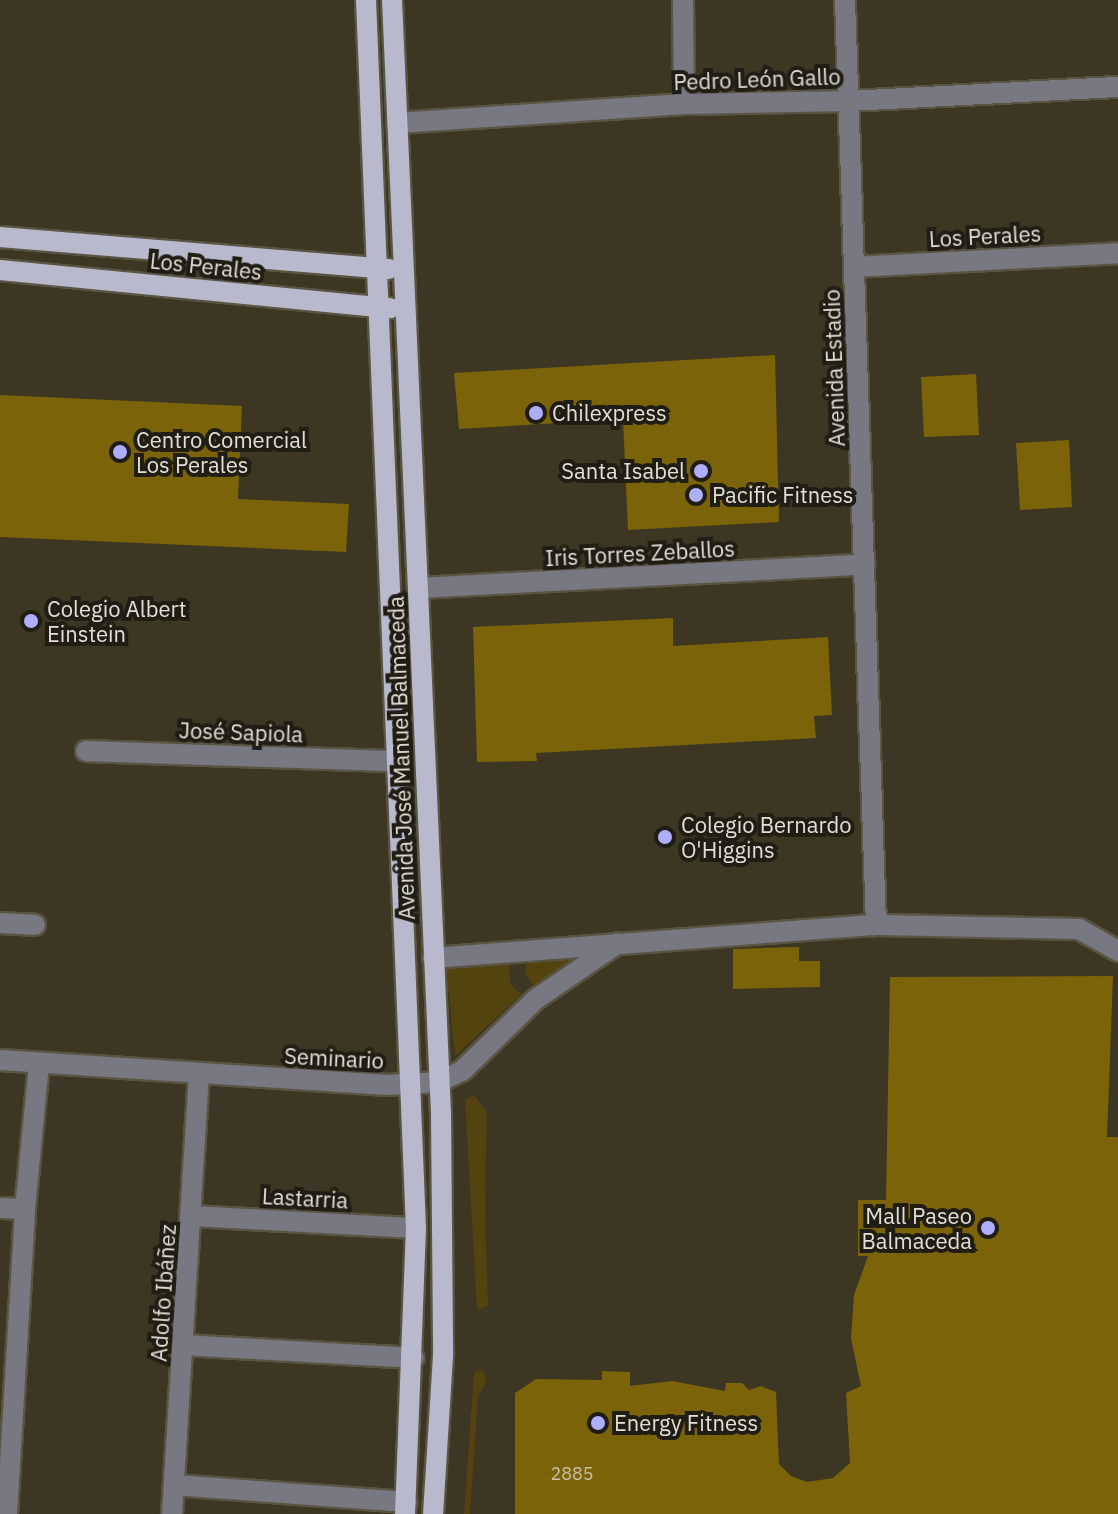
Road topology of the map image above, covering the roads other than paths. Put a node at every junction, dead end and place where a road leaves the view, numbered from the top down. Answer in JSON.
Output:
{"nodes":[{"id":1,"x":366,"y":0,"type":"edge"},
{"id":2,"x":392,"y":0,"type":"edge"},
{"id":3,"x":683,"y":0,"type":"edge"},
{"id":4,"x":845,"y":0,"type":"edge"},
{"id":5,"x":1118,"y":87,"type":"edge"},
{"id":6,"x":849,"y":101,"type":"junction"},
{"id":7,"x":684,"y":104,"type":"junction"},
{"id":8,"x":397,"y":123,"type":"junction"},
{"id":9,"x":0,"y":237,"type":"edge"},
{"id":10,"x":164,"y":250,"type":"junction"},
{"id":11,"x":1118,"y":253,"type":"edge"},
{"id":12,"x":854,"y":267,"type":"junction"},
{"id":13,"x":376,"y":268,"type":"junction"},
{"id":14,"x":0,"y":270,"type":"edge"},
{"id":15,"x":405,"y":270,"type":"junction"},
{"id":16,"x":154,"y":285,"type":"junction"},
{"id":17,"x":378,"y":307,"type":"junction"},
{"id":18,"x":407,"y":310,"type":"junction"},
{"id":19,"x":864,"y":565,"type":"junction"},
{"id":20,"x":418,"y":588,"type":"junction"},
{"id":21,"x":86,"y":751,"type":"dead end"},
{"id":22,"x":395,"y":761,"type":"junction"},
{"id":23,"x":0,"y":923,"type":"edge"},
{"id":24,"x":35,"y":925,"type":"dead end"},
{"id":25,"x":876,"y":925,"type":"junction"},
{"id":26,"x":618,"y":943,"type":"junction"},
{"id":27,"x":1118,"y":951,"type":"edge"},
{"id":28,"x":433,"y":958,"type":"junction"},
{"id":29,"x":0,"y":1060,"type":"edge"},
{"id":30,"x":39,"y":1064,"type":"junction"},
{"id":31,"x":199,"y":1075,"type":"junction"},
{"id":32,"x":439,"y":1082,"type":"junction"},
{"id":33,"x":411,"y":1085,"type":"junction"},
{"id":34,"x":0,"y":1208,"type":"edge"},
{"id":35,"x":25,"y":1209,"type":"junction"},
{"id":36,"x":192,"y":1216,"type":"junction"},
{"id":37,"x":416,"y":1228,"type":"junction"},
{"id":38,"x":184,"y":1345,"type":"junction"},
{"id":39,"x":414,"y":1358,"type":"junction"},
{"id":40,"x":174,"y":1485,"type":"junction"},
{"id":41,"x":406,"y":1508,"type":"edge"},
{"id":42,"x":7,"y":1514,"type":"edge"},
{"id":43,"x":172,"y":1514,"type":"edge"},
{"id":44,"x":433,"y":1514,"type":"edge"}],
"edges":[{"from":1,"to":13,"type":"main road","name":"Avenida José Manuel Balmaceda"},
{"from":2,"to":8,"type":"main road","name":"Avenida José Manuel Balmaceda"},
{"from":3,"to":7,"type":"street"},
{"from":4,"to":6,"type":"street","name":"Avenida Estadio"},
{"from":5,"to":6,"type":"street","name":"Pedro León Gallo"},
{"from":6,"to":7,"type":"street","name":"Pedro León Gallo"},
{"from":6,"to":12,"type":"street","name":"Avenida Estadio"},
{"from":7,"to":8,"type":"street","name":"Pedro León Gallo"},
{"from":8,"to":15,"type":"main road","name":"Avenida José Manuel Balmaceda"},
{"from":9,"to":10,"type":"main road","name":"Los Perales"},
{"from":10,"to":13,"type":"main road","name":"Los Perales"},
{"from":10,"to":16,"type":"main road"},
{"from":11,"to":12,"type":"street","name":"Los Perales"},
{"from":12,"to":19,"type":"street","name":"Avenida Estadio"},
{"from":13,"to":15,"type":"main road","name":"Los Perales"},
{"from":13,"to":17,"type":"main road","name":"Avenida José Manuel Balmaceda"},
{"from":14,"to":16,"type":"main road","name":"Los Perales"},
{"from":15,"to":18,"type":"main road","name":"Avenida José Manuel Balmaceda"},
{"from":16,"to":17,"type":"main road","name":"Los Perales"},
{"from":17,"to":18,"type":"main road","name":"Los Perales"},
{"from":17,"to":22,"type":"main road","name":"Avenida José Manuel Balmaceda"},
{"from":18,"to":20,"type":"main road","name":"Avenida José Manuel Balmaceda"},
{"from":19,"to":20,"type":"street","name":"Iris Torres Zeballos"},
{"from":19,"to":25,"type":"street","name":"Avenida Estadio"},
{"from":20,"to":28,"type":"main road","name":"Avenida José Manuel Balmaceda"},
{"from":21,"to":22,"type":"street","name":"José Sapiola"},
{"from":22,"to":33,"type":"main road","name":"Avenida José Manuel Balmaceda"},
{"from":23,"to":24,"type":"street"},
{"from":25,"to":26,"type":"street"},
{"from":25,"to":27,"type":"street"},
{"from":26,"to":28,"type":"street"},
{"from":26,"to":32,"type":"street","name":"Seminario"},
{"from":28,"to":32,"type":"main road","name":"Avenida José Manuel Balmaceda"},
{"from":29,"to":30,"type":"street","name":"Seminario"},
{"from":30,"to":31,"type":"street","name":"Seminario"},
{"from":30,"to":35,"type":"street"},
{"from":31,"to":33,"type":"street","name":"Seminario"},
{"from":31,"to":36,"type":"street","name":"Adolfo Ibáñez"},
{"from":32,"to":33,"type":"street","name":"Seminario"},
{"from":32,"to":44,"type":"main road","name":"Avenida José Manuel Balmaceda"},
{"from":33,"to":37,"type":"main road","name":"Avenida José Manuel Balmaceda"},
{"from":34,"to":35,"type":"street"},
{"from":35,"to":42,"type":"street"},
{"from":36,"to":37,"type":"street","name":"Lastarria"},
{"from":36,"to":38,"type":"street","name":"Adolfo Ibáñez"},
{"from":37,"to":39,"type":"main road","name":"Avenida José Manuel Balmaceda"},
{"from":38,"to":39,"type":"street"},
{"from":38,"to":40,"type":"street","name":"Adolfo Ibáñez"},
{"from":39,"to":41,"type":"main road","name":"Avenida José Manuel Balmaceda"},
{"from":40,"to":41,"type":"street"},
{"from":40,"to":43,"type":"street","name":"Adolfo Ibáñez"}]}
